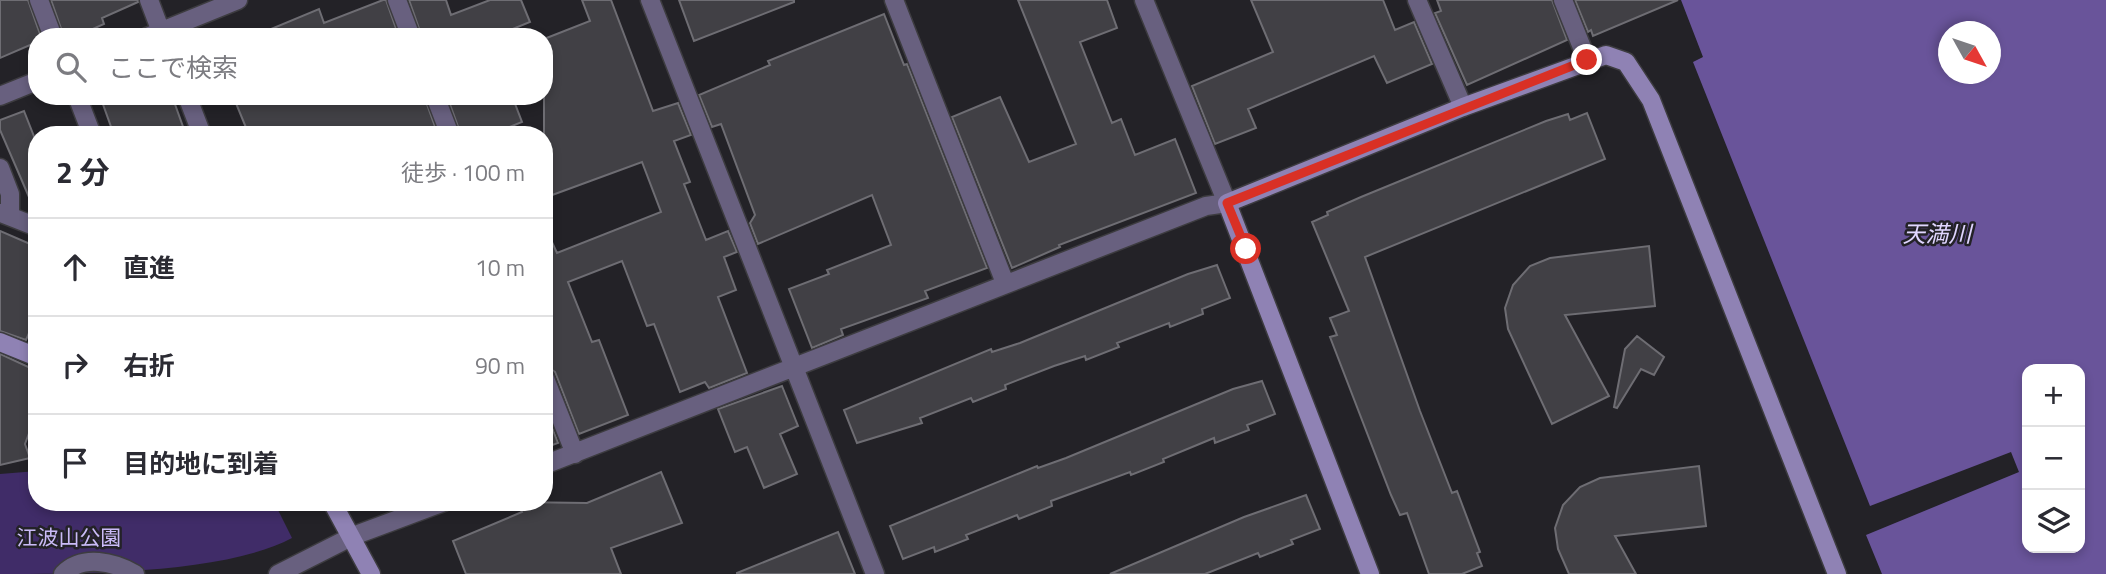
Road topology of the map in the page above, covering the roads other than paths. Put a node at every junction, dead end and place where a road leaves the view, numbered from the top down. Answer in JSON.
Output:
{"nodes":[{"id":1,"x":39,"y":0,"type":"edge"},
{"id":2,"x":149,"y":0,"type":"edge"},
{"id":3,"x":239,"y":0,"type":"edge"},
{"id":4,"x":397,"y":0,"type":"edge"},
{"id":5,"x":650,"y":0,"type":"edge"},
{"id":6,"x":894,"y":0,"type":"edge"},
{"id":7,"x":1144,"y":0,"type":"edge"},
{"id":8,"x":1417,"y":0,"type":"edge"},
{"id":9,"x":1563,"y":0,"type":"edge"},
{"id":10,"x":50,"y":28,"type":"edge"},
{"id":11,"x":155,"y":28,"type":"edge"},
{"id":12,"x":173,"y":28,"type":"edge"},
{"id":13,"x":408,"y":28,"type":"edge"},
{"id":14,"x":1587,"y":60,"type":"junction"},
{"id":15,"x":28,"y":85,"type":"edge"},
{"id":16,"x":0,"y":96,"type":"edge"},
{"id":17,"x":80,"y":105,"type":"edge"},
{"id":18,"x":190,"y":105,"type":"edge"},
{"id":19,"x":438,"y":105,"type":"edge"},
{"id":20,"x":1463,"y":107,"type":"junction"},
{"id":21,"x":88,"y":126,"type":"edge"},
{"id":22,"x":199,"y":126,"type":"edge"},
{"id":23,"x":447,"y":126,"type":"edge"},
{"id":24,"x":0,"y":168,"type":"edge"},
{"id":25,"x":1227,"y":203,"type":"junction"},
{"id":26,"x":5,"y":214,"type":"edge"},
{"id":27,"x":28,"y":223,"type":"edge"},
{"id":28,"x":1005,"y":283,"type":"junction"},
{"id":29,"x":0,"y":342,"type":"edge"},
{"id":30,"x":28,"y":353,"type":"edge"},
{"id":31,"x":794,"y":367,"type":"junction"},
{"id":32,"x":553,"y":399,"type":"edge"},
{"id":33,"x":575,"y":454,"type":"junction"},
{"id":34,"x":553,"y":462,"type":"edge"},
{"id":35,"x":338,"y":511,"type":"edge"},
{"id":36,"x":420,"y":511,"type":"edge"},
{"id":37,"x":353,"y":536,"type":"junction"},
{"id":38,"x":63,"y":574,"type":"edge"},
{"id":39,"x":135,"y":574,"type":"edge"},
{"id":40,"x":278,"y":574,"type":"edge"},
{"id":41,"x":371,"y":574,"type":"edge"},
{"id":42,"x":875,"y":574,"type":"edge"},
{"id":43,"x":1370,"y":574,"type":"edge"},
{"id":44,"x":1837,"y":574,"type":"edge"}],
"edges":[{"from":1,"to":10,"type":"street"},
{"from":2,"to":11,"type":"street"},
{"from":3,"to":12,"type":"street"},
{"from":4,"to":13,"type":"street"},
{"from":5,"to":31,"type":"street"},
{"from":6,"to":28,"type":"street"},
{"from":7,"to":25,"type":"street"},
{"from":8,"to":20,"type":"street"},
{"from":9,"to":14,"type":"street"},
{"from":14,"to":20,"type":"street"},
{"from":14,"to":44,"type":"street"},
{"from":15,"to":16,"type":"street"},
{"from":17,"to":21,"type":"street"},
{"from":18,"to":22,"type":"street"},
{"from":19,"to":23,"type":"street"},
{"from":20,"to":25,"type":"street"},
{"from":24,"to":26,"type":"street"},
{"from":25,"to":28,"type":"street"},
{"from":25,"to":43,"type":"street"},
{"from":26,"to":27,"type":"street"},
{"from":28,"to":31,"type":"street"},
{"from":29,"to":30,"type":"street"},
{"from":31,"to":33,"type":"street"},
{"from":31,"to":42,"type":"street"},
{"from":32,"to":33,"type":"street"},
{"from":33,"to":34,"type":"street"},
{"from":35,"to":37,"type":"street"},
{"from":36,"to":37,"type":"street"},
{"from":37,"to":40,"type":"street"},
{"from":37,"to":41,"type":"street"},
{"from":38,"to":39,"type":"street"}]}
